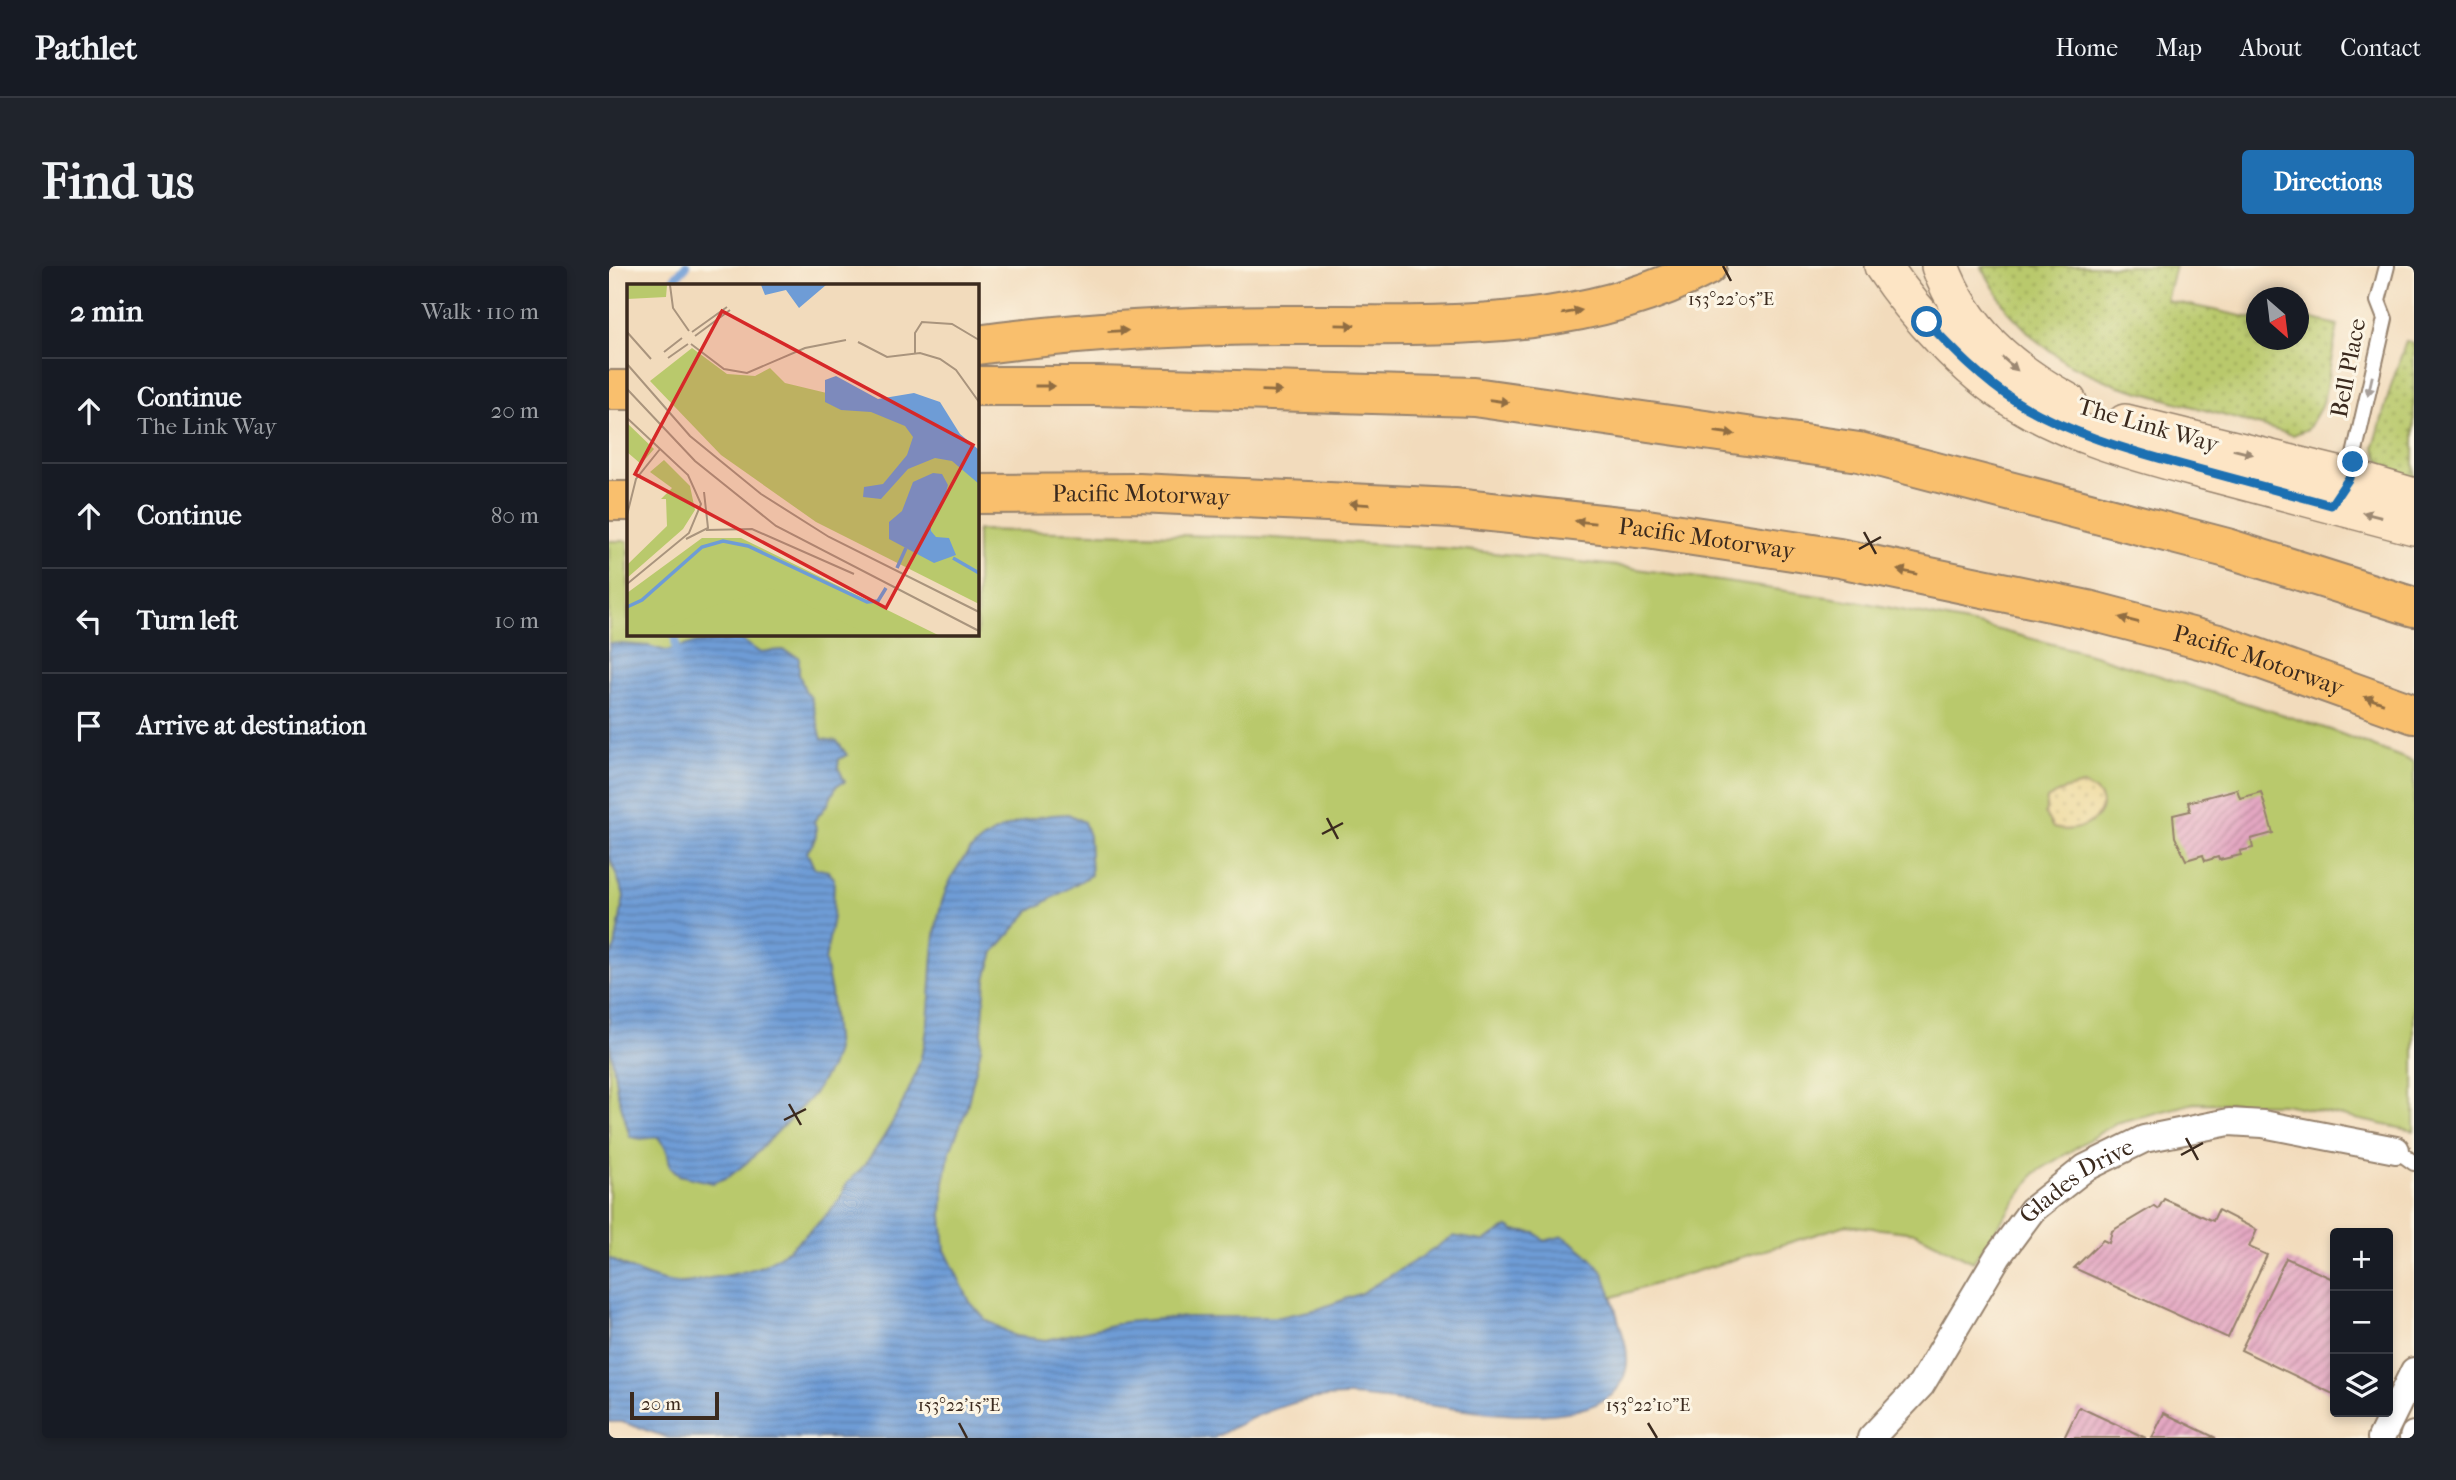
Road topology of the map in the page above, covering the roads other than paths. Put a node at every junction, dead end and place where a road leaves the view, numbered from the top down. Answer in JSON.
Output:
{"nodes":[{"id":1,"x":1707,"y":266,"type":"edge"},
{"id":2,"x":1883,"y":266,"type":"edge"},
{"id":3,"x":1940,"y":266,"type":"edge"},
{"id":4,"x":2387,"y":266,"type":"edge"},
{"id":5,"x":978,"y":345,"type":"edge"},
{"id":6,"x":978,"y":386,"type":"edge"},
{"id":7,"x":609,"y":390,"type":"edge"},
{"id":8,"x":627,"y":390,"type":"edge"},
{"id":9,"x":2336,"y":486,"type":"junction"},
{"id":10,"x":978,"y":495,"type":"edge"},
{"id":11,"x":2414,"y":497,"type":"edge"},
{"id":12,"x":609,"y":501,"type":"edge"},
{"id":13,"x":627,"y":501,"type":"edge"},
{"id":14,"x":2414,"y":526,"type":"edge"},
{"id":15,"x":2414,"y":607,"type":"edge"},
{"id":16,"x":2414,"y":714,"type":"edge"},
{"id":17,"x":2408,"y":1155,"type":"edge"},
{"id":18,"x":2414,"y":1371,"type":"edge"},
{"id":19,"x":1871,"y":1438,"type":"edge"},
{"id":20,"x":2381,"y":1438,"type":"edge"}],
"edges":[{"from":5,"to":1,"type":"highway","one_way":true},
{"from":2,"to":9,"type":"main road"},
{"from":3,"to":9,"type":"main road","name":"The Link Way","one_way":true},
{"from":4,"to":9,"type":"lane","name":"Bell Place","one_way":true},
{"from":6,"to":15,"type":"highway","one_way":true},
{"from":7,"to":8,"type":"highway"},
{"from":9,"to":11,"type":"main road","name":"The Link Way"},
{"from":14,"to":9,"type":"main road","one_way":true},
{"from":16,"to":10,"type":"highway","name":"Pacific Motorway","one_way":true},
{"from":12,"to":13,"type":"highway"},
{"from":17,"to":19,"type":"street","name":"Glades Drive"},
{"from":18,"to":20,"type":"street"}]}
